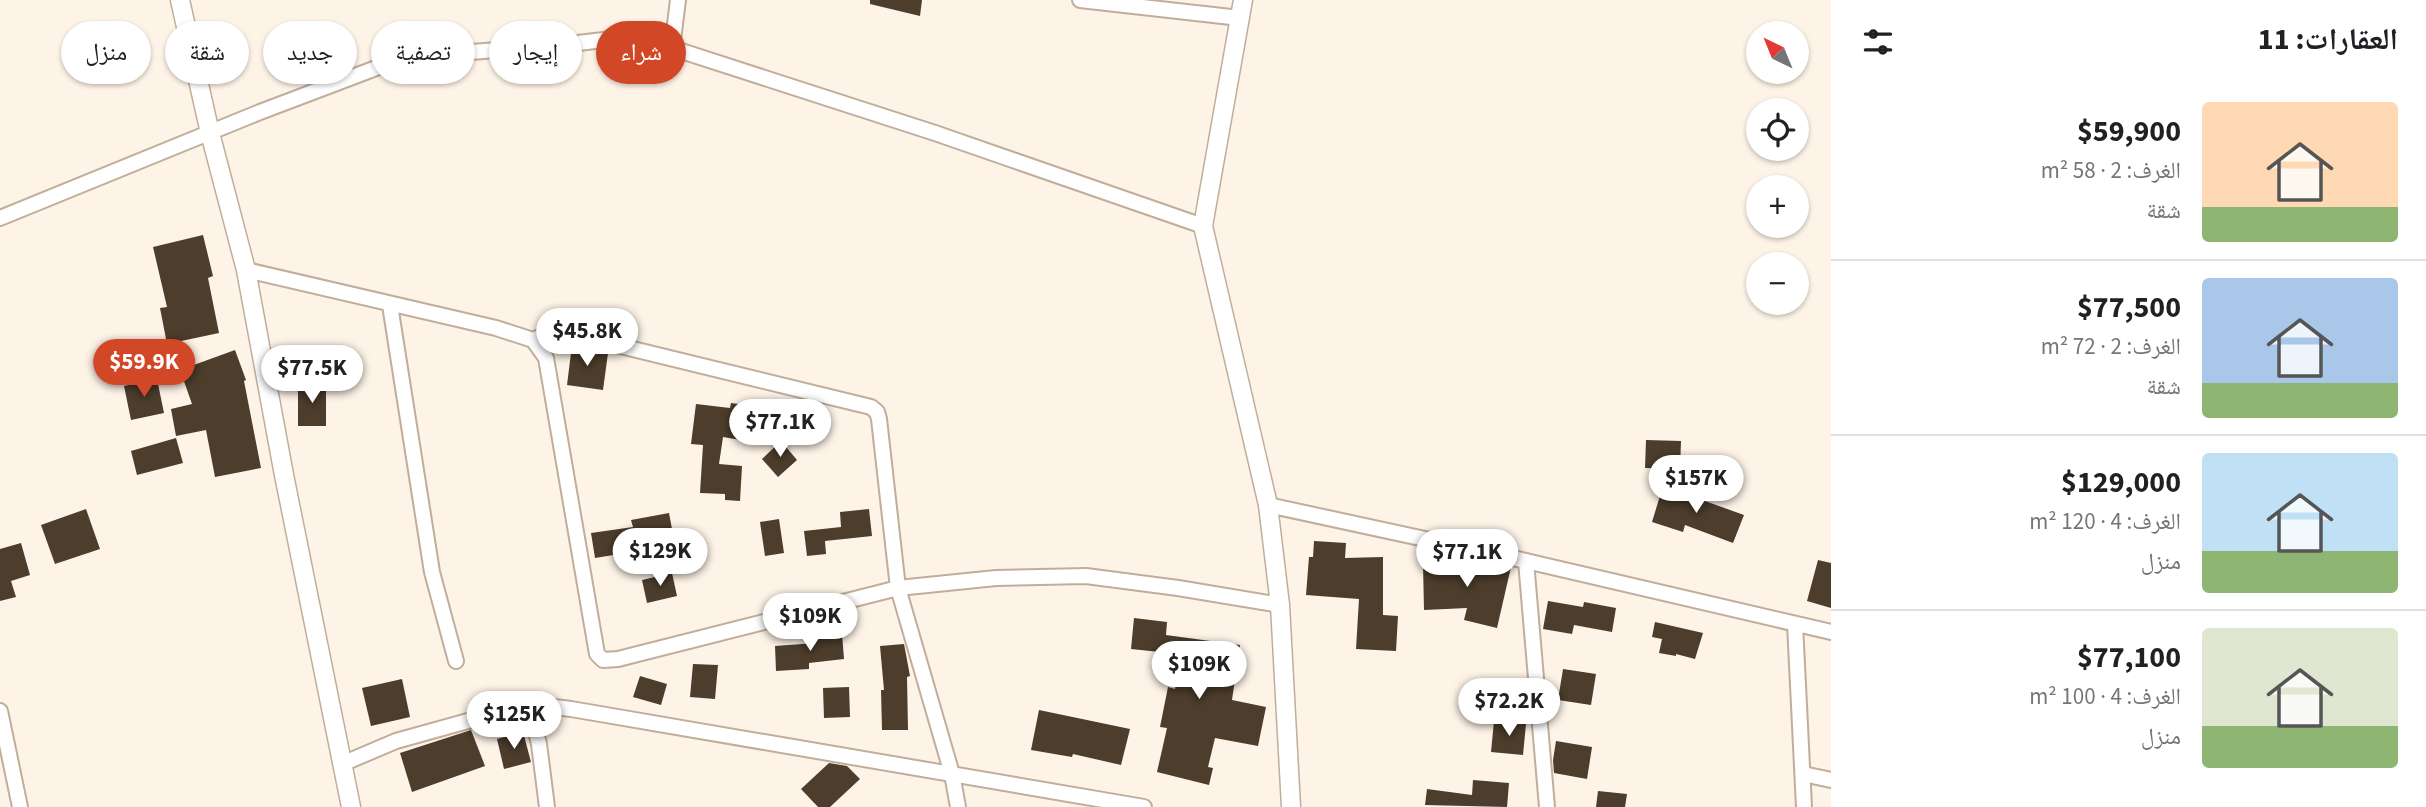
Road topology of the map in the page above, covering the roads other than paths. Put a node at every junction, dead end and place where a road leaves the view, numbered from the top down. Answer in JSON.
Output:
{"nodes":[{"id":1,"x":180,"y":0,"type":"edge"},
{"id":2,"x":678,"y":0,"type":"edge"},
{"id":3,"x":1080,"y":0,"type":"edge"},
{"id":4,"x":1241,"y":9,"type":"edge"},
{"id":5,"x":675,"y":21,"type":"edge"},
{"id":6,"x":596,"y":40,"type":"edge"},
{"id":7,"x":686,"y":53,"type":"edge"},
{"id":8,"x":210,"y":133,"type":"junction"},
{"id":9,"x":0,"y":218,"type":"edge"},
{"id":10,"x":1203,"y":226,"type":"junction"},
{"id":11,"x":246,"y":270,"type":"junction"},
{"id":12,"x":390,"y":304,"type":"junction"},
{"id":13,"x":533,"y":340,"type":"junction"},
{"id":14,"x":1268,"y":505,"type":"junction"},
{"id":15,"x":1526,"y":561,"type":"junction"},
{"id":16,"x":898,"y":588,"type":"junction"},
{"id":17,"x":1280,"y":605,"type":"junction"},
{"id":18,"x":1795,"y":624,"type":"junction"},
{"id":19,"x":1831,"y":632,"type":"edge"},
{"id":20,"x":456,"y":661,"type":"dead end"},
{"id":21,"x":529,"y":704,"type":"junction"},
{"id":22,"x":0,"y":711,"type":"edge"},
{"id":23,"x":342,"y":764,"type":"junction"},
{"id":24,"x":951,"y":774,"type":"junction"},
{"id":25,"x":1803,"y":774,"type":"junction"},
{"id":26,"x":1831,"y":780,"type":"edge"},
{"id":27,"x":20,"y":807,"type":"edge"},
{"id":28,"x":351,"y":807,"type":"edge"},
{"id":29,"x":547,"y":807,"type":"edge"},
{"id":30,"x":958,"y":807,"type":"edge"},
{"id":31,"x":1144,"y":807,"type":"edge"},
{"id":32,"x":1291,"y":807,"type":"edge"},
{"id":33,"x":1547,"y":807,"type":"edge"},
{"id":34,"x":1804,"y":807,"type":"edge"}],
"edges":[{"from":1,"to":8,"type":"street"},
{"from":2,"to":5,"type":"street"},
{"from":3,"to":4,"type":"street"},
{"from":4,"to":10,"type":"street"},
{"from":6,"to":8,"type":"street"},
{"from":7,"to":10,"type":"street"},
{"from":8,"to":9,"type":"street"},
{"from":8,"to":11,"type":"street"},
{"from":10,"to":14,"type":"street"},
{"from":11,"to":12,"type":"street"},
{"from":11,"to":23,"type":"street"},
{"from":12,"to":13,"type":"street"},
{"from":12,"to":20,"type":"street"},
{"from":13,"to":16,"type":"street"},
{"from":13,"to":16,"type":"street"},
{"from":14,"to":15,"type":"street"},
{"from":14,"to":17,"type":"street"},
{"from":15,"to":18,"type":"street"},
{"from":15,"to":33,"type":"street"},
{"from":16,"to":17,"type":"street"},
{"from":16,"to":24,"type":"street"},
{"from":17,"to":32,"type":"street"},
{"from":18,"to":19,"type":"street"},
{"from":18,"to":25,"type":"street"},
{"from":21,"to":23,"type":"street"},
{"from":21,"to":24,"type":"street"},
{"from":21,"to":29,"type":"street"},
{"from":22,"to":27,"type":"street"},
{"from":23,"to":28,"type":"street"},
{"from":24,"to":30,"type":"street"},
{"from":24,"to":31,"type":"street"},
{"from":25,"to":26,"type":"street"},
{"from":25,"to":34,"type":"street"}]}
